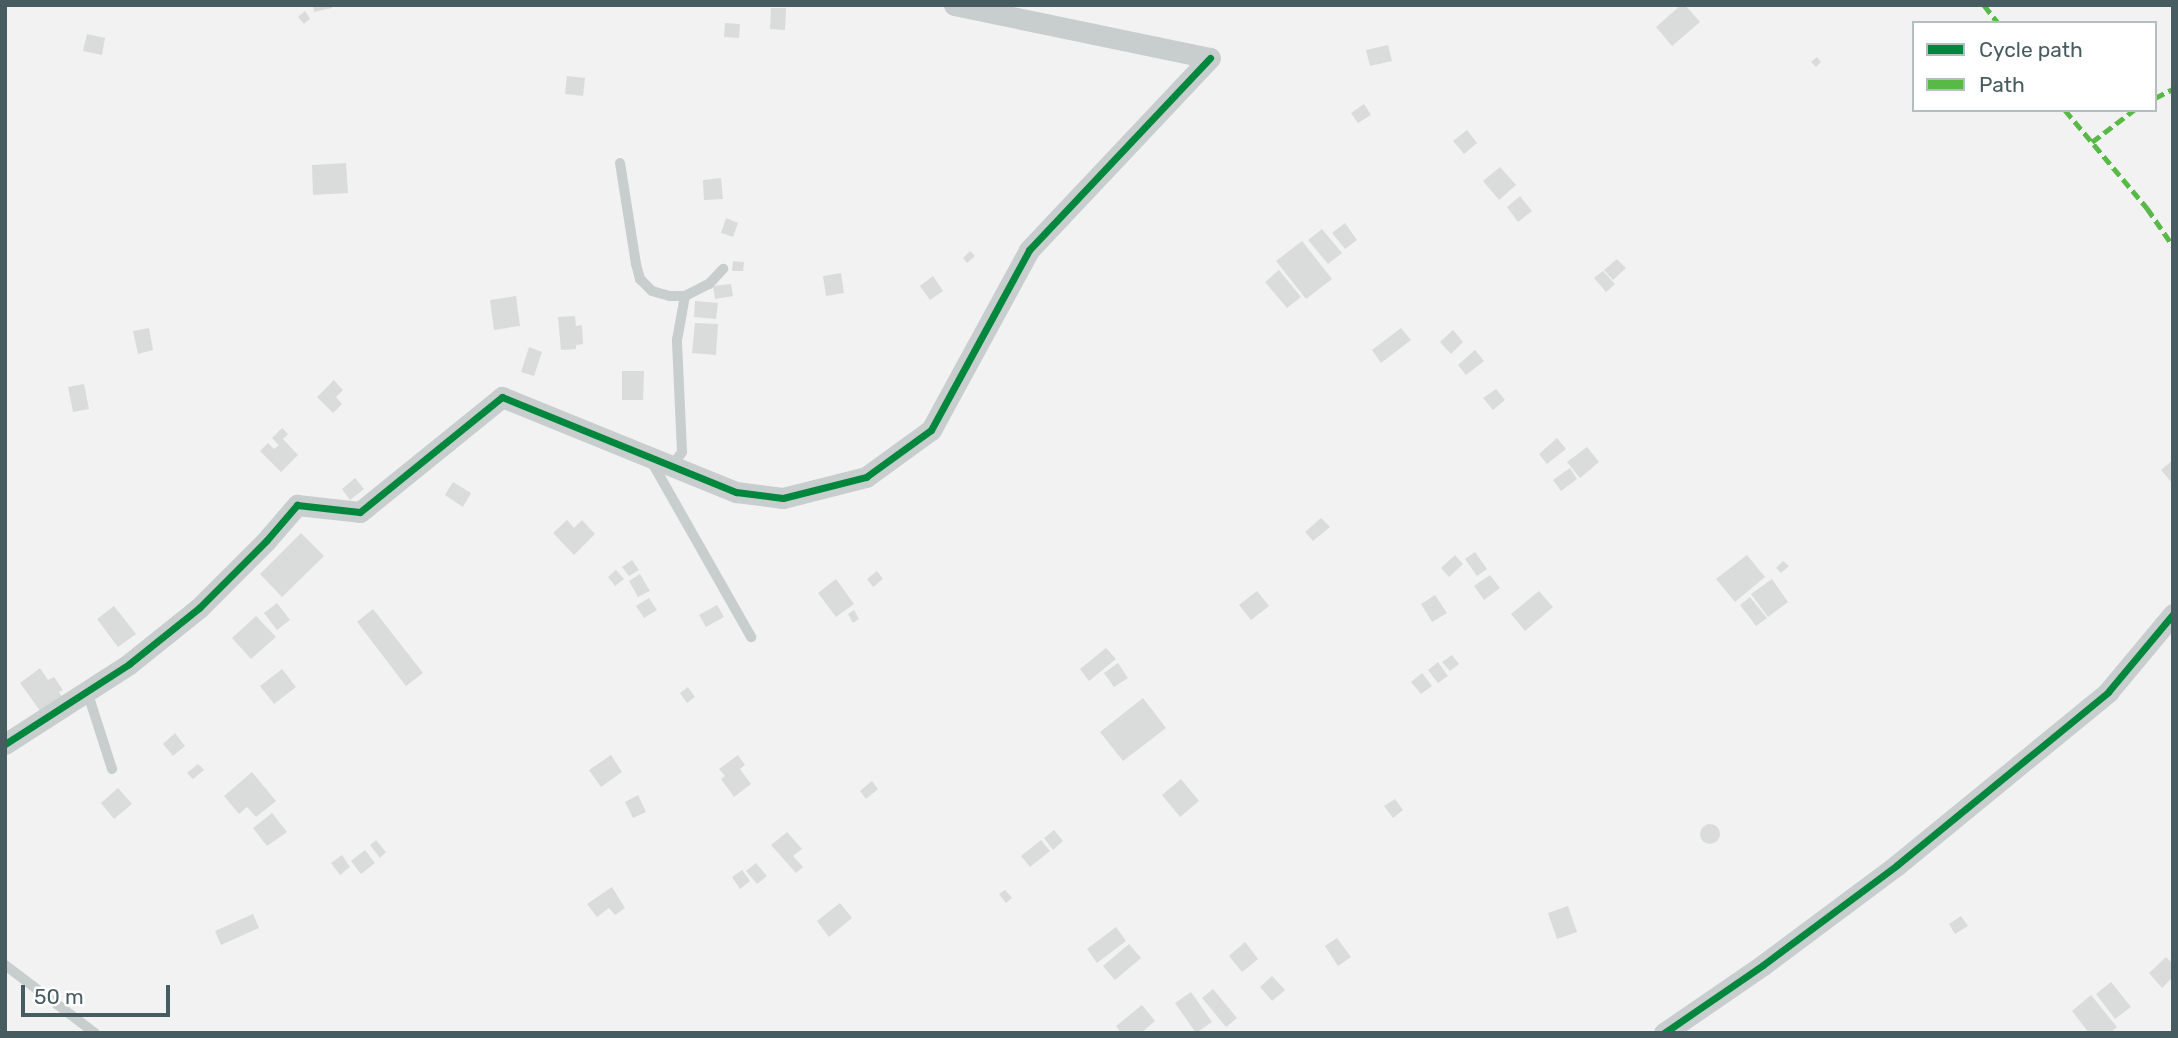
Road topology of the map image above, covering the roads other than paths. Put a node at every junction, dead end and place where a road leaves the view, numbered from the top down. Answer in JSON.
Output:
{"nodes":[{"id":1,"x":954,"y":5,"type":"edge"},
{"id":2,"x":620,"y":163,"type":"dead end"},
{"id":3,"x":723,"y":269,"type":"dead end"},
{"id":4,"x":685,"y":296,"type":"junction"},
{"id":5,"x":648,"y":457,"type":"junction"},
{"id":6,"x":671,"y":466,"type":"junction"},
{"id":7,"x":2173,"y":614,"type":"edge"},
{"id":8,"x":751,"y":637,"type":"dead end"},
{"id":9,"x":86,"y":691,"type":"junction"},
{"id":10,"x":5,"y":744,"type":"edge"},
{"id":11,"x":112,"y":769,"type":"dead end"},
{"id":12,"x":5,"y":965,"type":"edge"},
{"id":13,"x":95,"y":1033,"type":"edge"},
{"id":14,"x":1664,"y":1033,"type":"edge"}],
"edges":[{"from":1,"to":6,"type":"street"},
{"from":2,"to":4,"type":"lane"},
{"from":3,"to":4,"type":"lane"},
{"from":4,"to":6,"type":"lane"},
{"from":5,"to":6,"type":"street"},
{"from":5,"to":8,"type":"lane"},
{"from":5,"to":9,"type":"street"},
{"from":7,"to":14,"type":"street"},
{"from":9,"to":10,"type":"street"},
{"from":9,"to":11,"type":"lane"},
{"from":12,"to":13,"type":"lane"}]}
